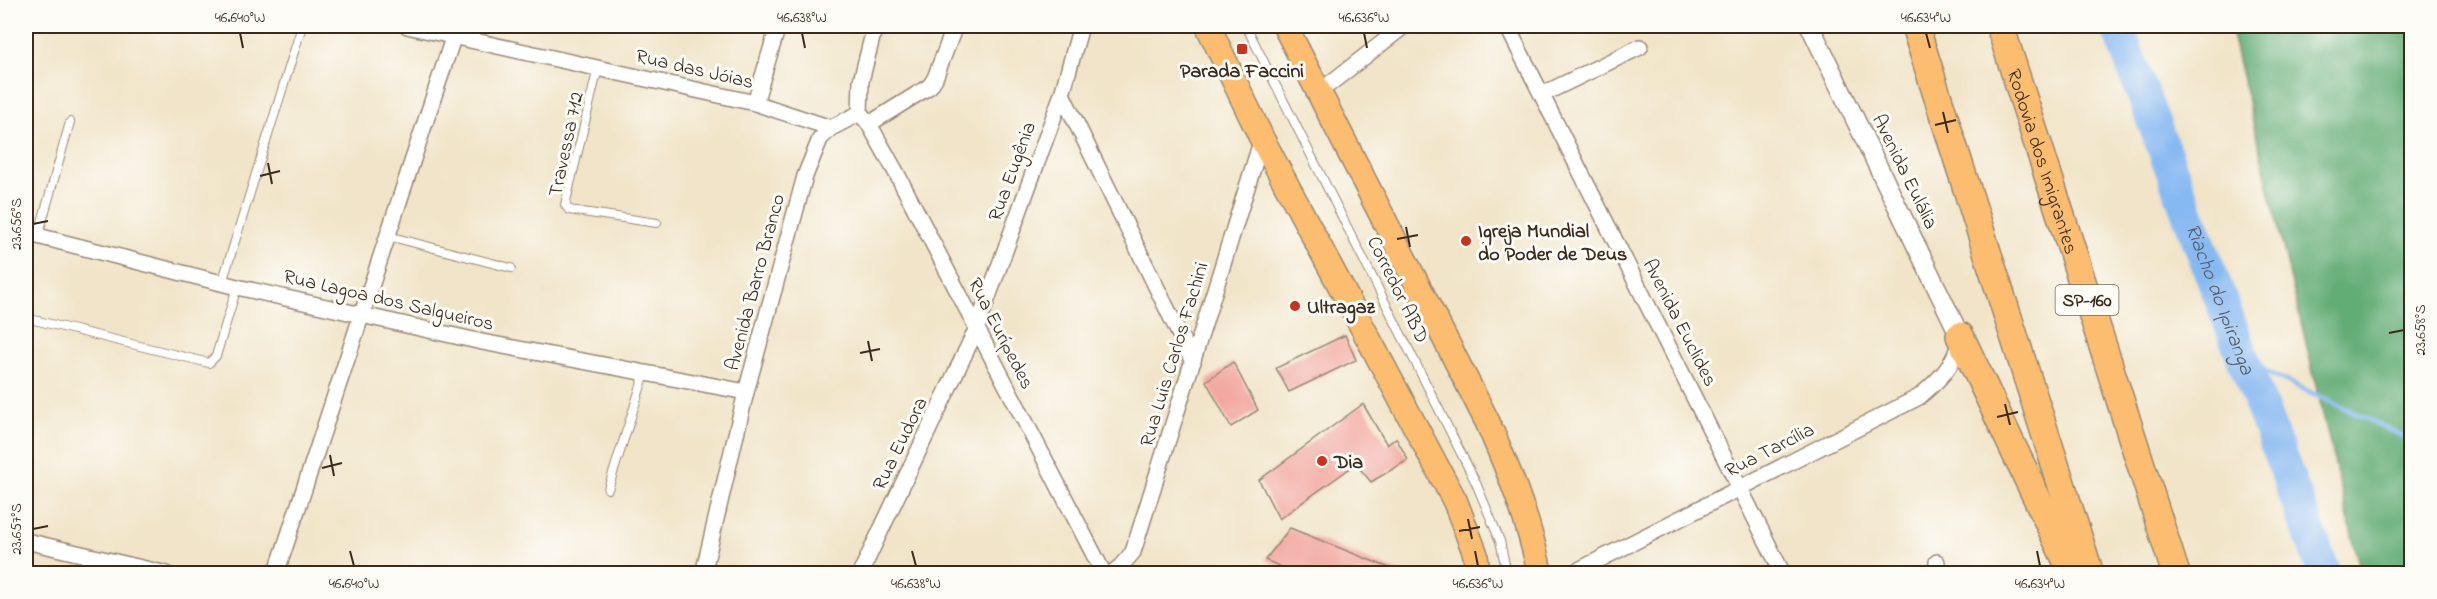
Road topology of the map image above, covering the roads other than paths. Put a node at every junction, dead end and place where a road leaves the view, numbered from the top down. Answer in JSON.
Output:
{"nodes":[{"id":1,"x":302,"y":26,"type":"edge"},
{"id":2,"x":407,"y":26,"type":"edge"},
{"id":3,"x":778,"y":26,"type":"edge"},
{"id":4,"x":875,"y":26,"type":"edge"},
{"id":5,"x":955,"y":26,"type":"edge"},
{"id":6,"x":1081,"y":26,"type":"edge"},
{"id":7,"x":1208,"y":26,"type":"edge"},
{"id":8,"x":1246,"y":26,"type":"edge"},
{"id":9,"x":1285,"y":26,"type":"edge"},
{"id":10,"x":1404,"y":26,"type":"edge"},
{"id":11,"x":1507,"y":26,"type":"edge"},
{"id":12,"x":1810,"y":26,"type":"edge"},
{"id":13,"x":1915,"y":26,"type":"edge"},
{"id":14,"x":2000,"y":26,"type":"edge"},
{"id":15,"x":455,"y":31,"type":"edge"},
{"id":16,"x":1640,"y":47,"type":"dead end"},
{"id":17,"x":598,"y":68,"type":"junction"},
{"id":18,"x":1319,"y":92,"type":"junction"},
{"id":19,"x":1062,"y":94,"type":"junction"},
{"id":20,"x":1543,"y":94,"type":"junction"},
{"id":21,"x":755,"y":103,"type":"junction"},
{"id":22,"x":865,"y":119,"type":"junction"},
{"id":23,"x":70,"y":122,"type":"dead end"},
{"id":24,"x":831,"y":128,"type":"junction"},
{"id":25,"x":1262,"y":139,"type":"junction"},
{"id":26,"x":657,"y":223,"type":"dead end"},
{"id":27,"x":32,"y":235,"type":"edge"},
{"id":28,"x":388,"y":236,"type":"junction"},
{"id":29,"x":511,"y":268,"type":"dead end"},
{"id":30,"x":229,"y":285,"type":"junction"},
{"id":31,"x":361,"y":314,"type":"junction"},
{"id":32,"x":26,"y":318,"type":"edge"},
{"id":33,"x":976,"y":330,"type":"junction"},
{"id":34,"x":1960,"y":336,"type":"junction"},
{"id":35,"x":1193,"y":362,"type":"junction"},
{"id":36,"x":645,"y":373,"type":"junction"},
{"id":37,"x":746,"y":392,"type":"junction"},
{"id":38,"x":1741,"y":486,"type":"junction"},
{"id":39,"x":608,"y":489,"type":"dead end"},
{"id":40,"x":26,"y":542,"type":"edge"},
{"id":41,"x":87,"y":557,"type":"junction"},
{"id":42,"x":82,"y":573,"type":"edge"},
{"id":43,"x":167,"y":573,"type":"edge"},
{"id":44,"x":276,"y":573,"type":"edge"},
{"id":45,"x":703,"y":573,"type":"edge"},
{"id":46,"x":860,"y":573,"type":"edge"},
{"id":47,"x":1104,"y":573,"type":"edge"},
{"id":48,"x":1111,"y":573,"type":"edge"},
{"id":49,"x":1478,"y":573,"type":"edge"},
{"id":50,"x":1508,"y":573,"type":"edge"},
{"id":51,"x":1540,"y":573,"type":"edge"},
{"id":52,"x":1571,"y":573,"type":"edge"},
{"id":53,"x":1783,"y":573,"type":"edge"},
{"id":54,"x":2073,"y":573,"type":"edge"},
{"id":55,"x":2090,"y":573,"type":"edge"},
{"id":56,"x":2176,"y":573,"type":"edge"}],
"edges":[{"from":1,"to":30,"type":"lane"},
{"from":2,"to":15,"type":"street","name":"Rua das Jóias"},
{"from":3,"to":21,"type":"street"},
{"from":4,"to":22,"type":"street"},
{"from":5,"to":22,"type":"street","name":"Avenida Barro Branco"},
{"from":6,"to":19,"type":"street","name":"Rua Eugênia"},
{"from":7,"to":25,"type":"main road"},
{"from":8,"to":50,"type":"lane","name":"Corredor ABD"},
{"from":9,"to":18,"type":"main road"},
{"from":10,"to":18,"type":"street"},
{"from":11,"to":20,"type":"street","name":"Avenida Euclides"},
{"from":12,"to":34,"type":"street","name":"Avenida Eulália"},
{"from":13,"to":55,"type":"highway"},
{"from":14,"to":56,"type":"highway","name":"Rodovia dos Imigrantes","number":"SP-160"},
{"from":15,"to":17,"type":"street","name":"Rua das Jóias"},
{"from":15,"to":28,"type":"street"},
{"from":16,"to":20,"type":"street"},
{"from":17,"to":21,"type":"street","name":"Rua das Jóias"},
{"from":17,"to":26,"type":"lane","name":"Travessa 712"},
{"from":18,"to":51,"type":"main road"},
{"from":19,"to":33,"type":"street","name":"Rua Eugênia"},
{"from":19,"to":35,"type":"street"},
{"from":20,"to":38,"type":"street","name":"Avenida Euclides"},
{"from":21,"to":24,"type":"street","name":"Rua das Jóias"},
{"from":22,"to":24,"type":"street","name":"Avenida Barro Branco"},
{"from":22,"to":33,"type":"street","name":"Rua Eurípedes"},
{"from":23,"to":27,"type":"lane"},
{"from":24,"to":37,"type":"street","name":"Avenida Barro Branco"},
{"from":25,"to":35,"type":"street","name":"Rua Luis Carlos Fachini"},
{"from":25,"to":49,"type":"main road"},
{"from":27,"to":30,"type":"street","name":"Rua Lagoa dos Salgueiros"},
{"from":28,"to":29,"type":"lane"},
{"from":28,"to":31,"type":"street"},
{"from":30,"to":31,"type":"street","name":"Rua Lagoa dos Salgueiros"},
{"from":30,"to":32,"type":"lane"},
{"from":31,"to":36,"type":"street","name":"Rua Lagoa dos Salgueiros"},
{"from":31,"to":44,"type":"street"},
{"from":33,"to":46,"type":"street","name":"Rua Eudora"},
{"from":33,"to":47,"type":"street","name":"Rua Eurípedes"},
{"from":34,"to":38,"type":"street","name":"Rua Tarcília"},
{"from":34,"to":54,"type":"highway"},
{"from":35,"to":48,"type":"street","name":"Rua Luis Carlos Fachini"},
{"from":36,"to":37,"type":"street","name":"Rua Lagoa dos Salgueiros"},
{"from":36,"to":39,"type":"lane"},
{"from":37,"to":45,"type":"street","name":"Avenida Barro Branco"},
{"from":38,"to":52,"type":"street","name":"Rua Tarcília"},
{"from":38,"to":53,"type":"street","name":"Avenida Euclides"},
{"from":40,"to":41,"type":"street"},
{"from":41,"to":42,"type":"lane"},
{"from":41,"to":43,"type":"street"}]}
